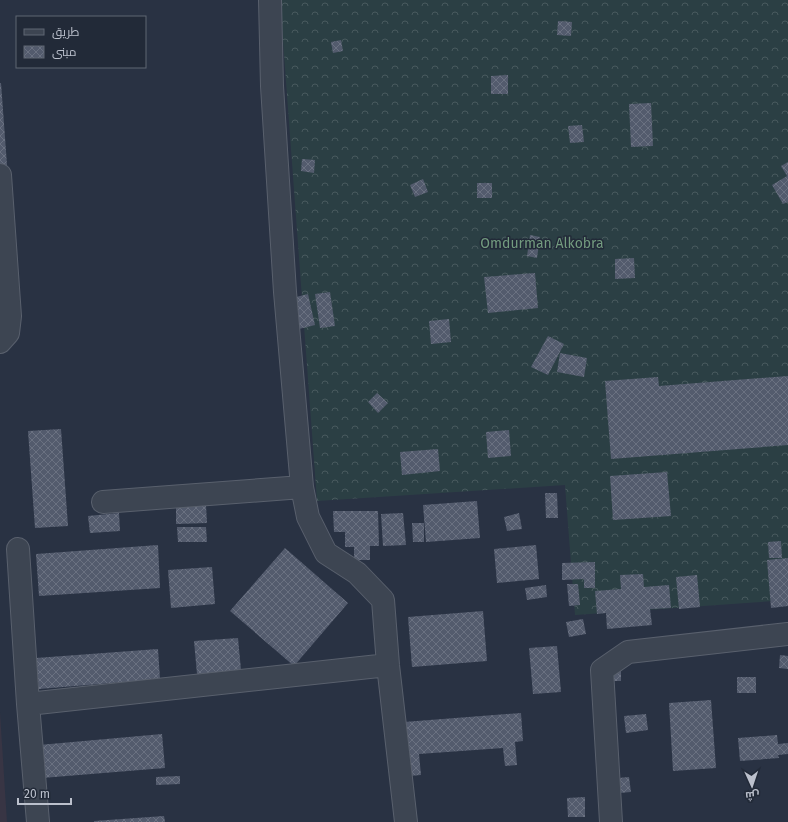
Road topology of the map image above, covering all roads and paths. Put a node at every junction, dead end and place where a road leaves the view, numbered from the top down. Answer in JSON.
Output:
{"nodes":[{"id":1,"x":270,"y":0,"type":"edge"},
{"id":2,"x":0,"y":175,"type":"edge"},
{"id":3,"x":0,"y":342,"type":"edge"},
{"id":4,"x":302,"y":487,"type":"junction"},
{"id":5,"x":103,"y":502,"type":"dead end"},
{"id":6,"x":18,"y":549,"type":"dead end"},
{"id":7,"x":788,"y":634,"type":"edge"},
{"id":8,"x":388,"y":665,"type":"junction"},
{"id":9,"x":28,"y":704,"type":"junction"},
{"id":10,"x":38,"y":822,"type":"edge"},
{"id":11,"x":406,"y":822,"type":"edge"},
{"id":12,"x":612,"y":822,"type":"edge"}],
"edges":[{"from":1,"to":4,"type":"street"},
{"from":2,"to":3,"type":"street"},
{"from":4,"to":5,"type":"street"},
{"from":4,"to":8,"type":"street"},
{"from":6,"to":9,"type":"street"},
{"from":7,"to":12,"type":"street"},
{"from":8,"to":9,"type":"street"},
{"from":8,"to":11,"type":"street"},
{"from":9,"to":10,"type":"street"}]}
